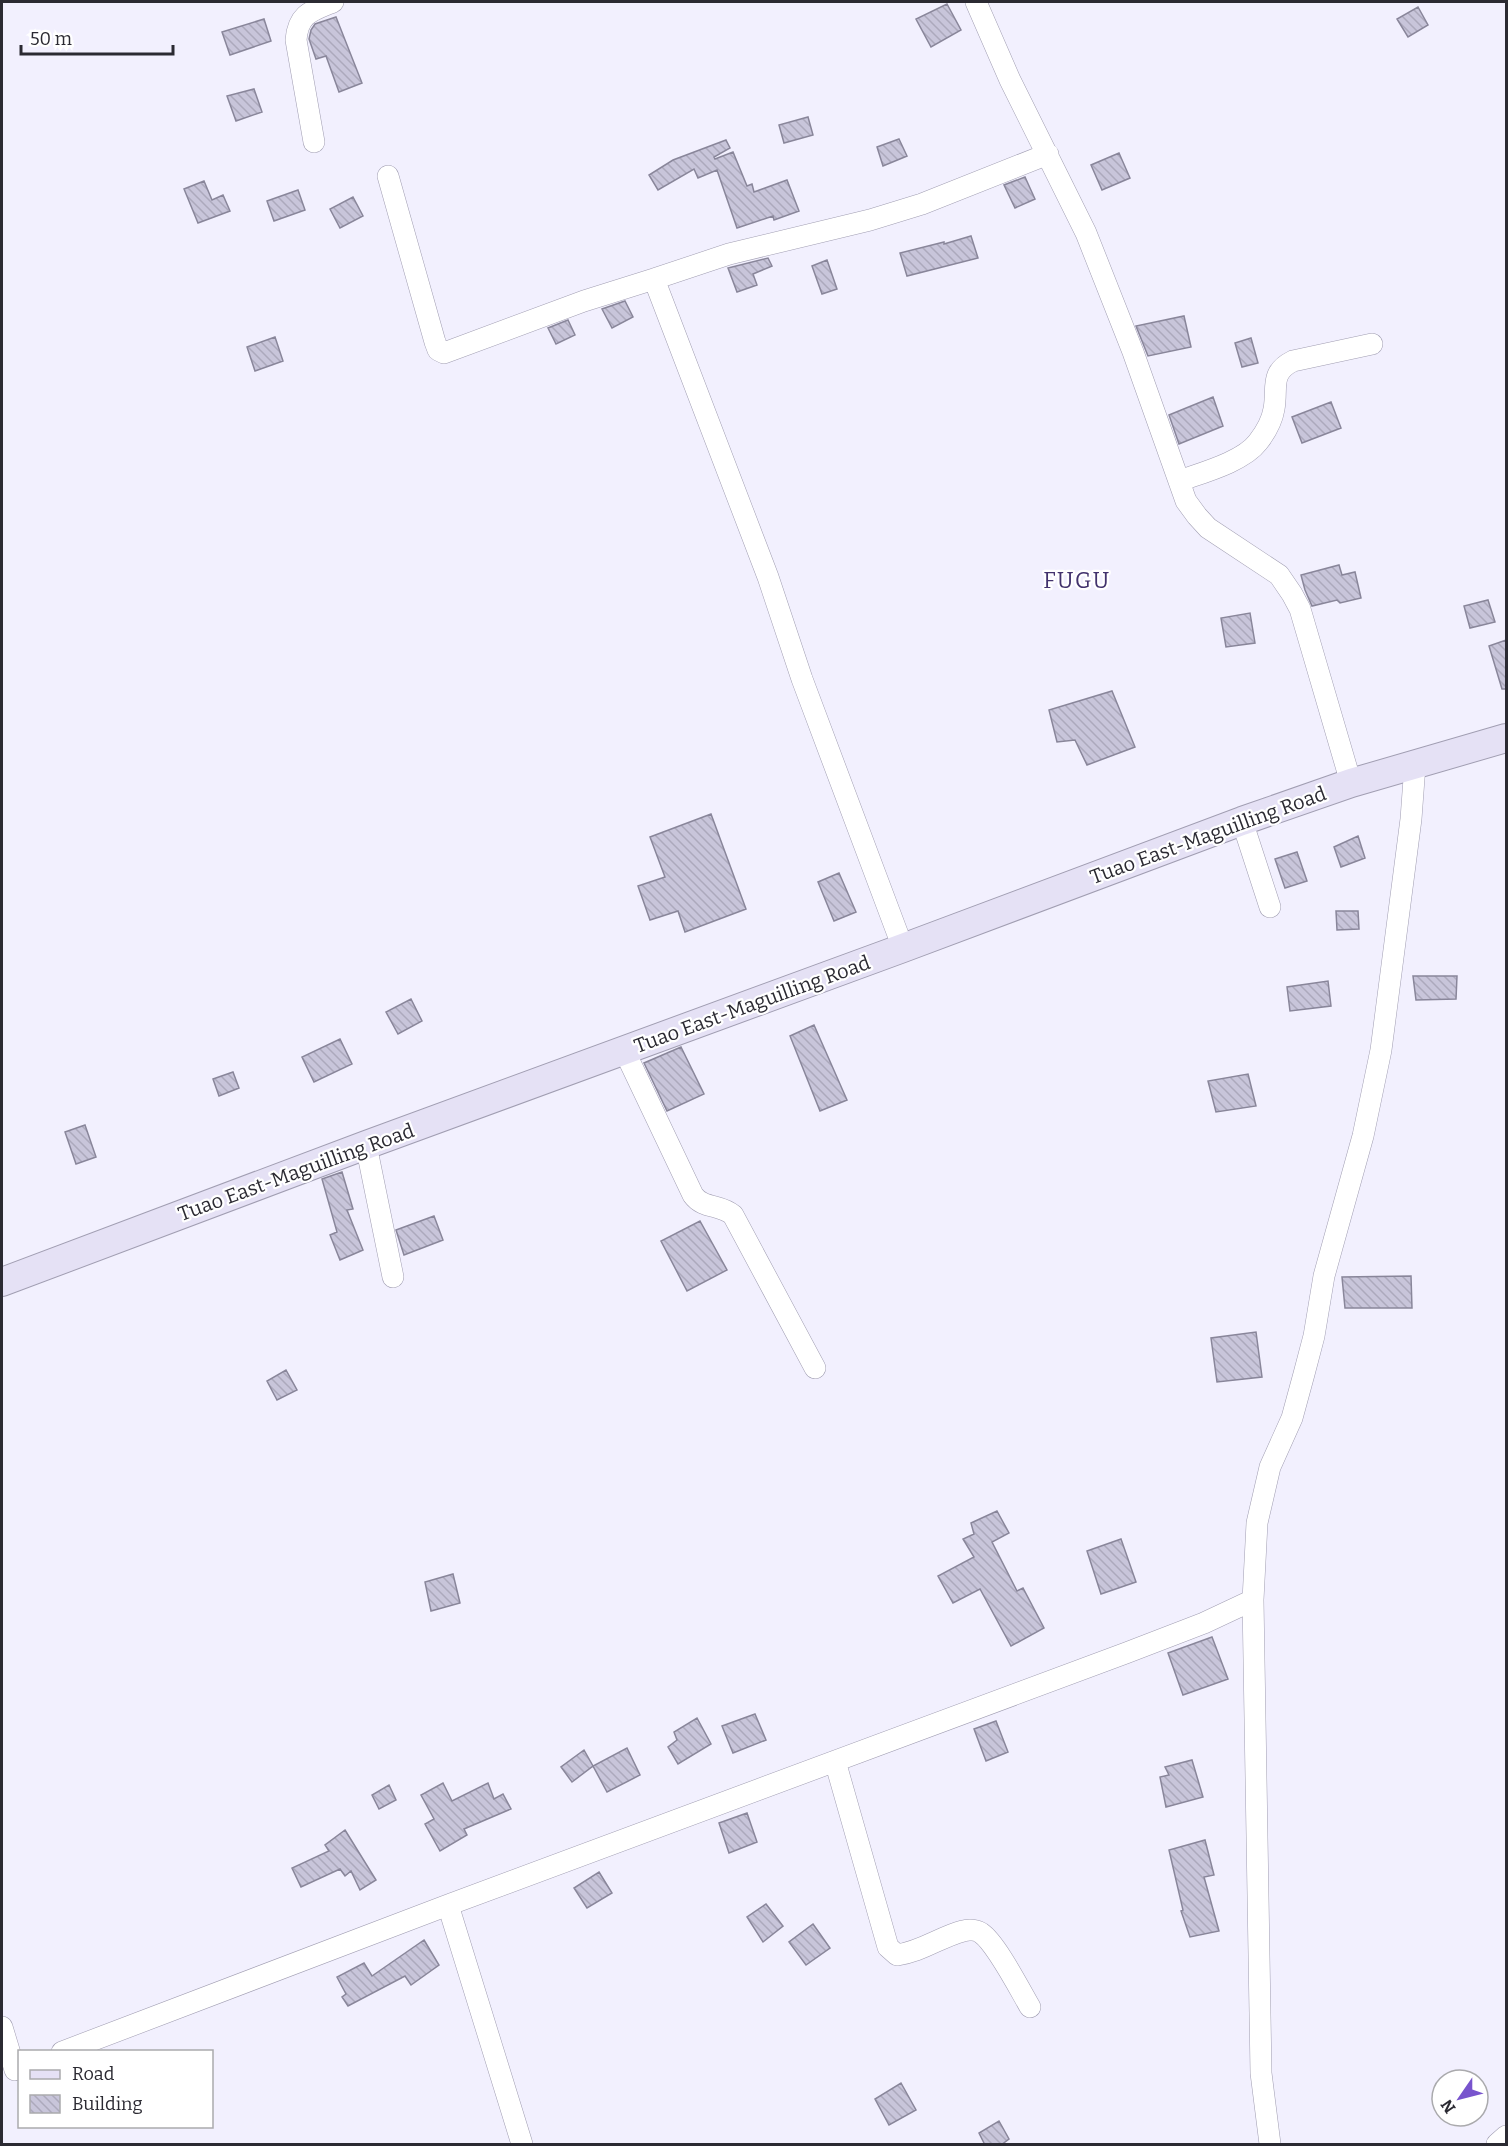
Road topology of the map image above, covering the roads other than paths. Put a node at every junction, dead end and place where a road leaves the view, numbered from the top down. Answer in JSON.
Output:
{"nodes":[{"id":1,"x":333,"y":2,"type":"edge"},
{"id":2,"x":976,"y":2,"type":"edge"},
{"id":3,"x":314,"y":142,"type":"dead end"},
{"id":4,"x":1048,"y":154,"type":"junction"},
{"id":5,"x":388,"y":176,"type":"dead end"},
{"id":6,"x":654,"y":279,"type":"junction"},
{"id":7,"x":1372,"y":344,"type":"dead end"},
{"id":8,"x":1179,"y":481,"type":"junction"},
{"id":9,"x":1506,"y":738,"type":"edge"},
{"id":10,"x":1415,"y":765,"type":"junction"},
{"id":11,"x":1351,"y":783,"type":"junction"},
{"id":12,"x":1242,"y":821,"type":"junction"},
{"id":13,"x":1270,"y":907,"type":"dead end"},
{"id":14,"x":903,"y":948,"type":"junction"},
{"id":15,"x":624,"y":1050,"type":"junction"},
{"id":16,"x":366,"y":1145,"type":"junction"},
{"id":17,"x":393,"y":1277,"type":"dead end"},
{"id":18,"x":2,"y":1282,"type":"edge"},
{"id":19,"x":815,"y":1368,"type":"dead end"},
{"id":20,"x":1253,"y":1600,"type":"junction"},
{"id":21,"x":835,"y":1761,"type":"junction"},
{"id":22,"x":448,"y":1905,"type":"junction"},
{"id":23,"x":1030,"y":2007,"type":"dead end"},
{"id":24,"x":2,"y":2027,"type":"edge"},
{"id":25,"x":67,"y":2050,"type":"edge"},
{"id":26,"x":12,"y":2071,"type":"edge"},
{"id":27,"x":1506,"y":2136,"type":"edge"},
{"id":28,"x":522,"y":2145,"type":"edge"},
{"id":29,"x":1270,"y":2145,"type":"edge"},
{"id":30,"x":1497,"y":2145,"type":"edge"}],
"edges":[{"from":1,"to":3,"type":"street"},
{"from":2,"to":4,"type":"street"},
{"from":4,"to":6,"type":"street"},
{"from":4,"to":8,"type":"street"},
{"from":5,"to":6,"type":"street"},
{"from":6,"to":14,"type":"street"},
{"from":7,"to":8,"type":"street"},
{"from":8,"to":11,"type":"street"},
{"from":9,"to":10,"type":"main road","name":"Tuao East-Maguilling Road"},
{"from":10,"to":11,"type":"main road","name":"Tuao East-Maguilling Road"},
{"from":10,"to":20,"type":"street"},
{"from":11,"to":12,"type":"main road","name":"Tuao East-Maguilling Road"},
{"from":12,"to":13,"type":"street"},
{"from":12,"to":14,"type":"main road","name":"Tuao East-Maguilling Road"},
{"from":14,"to":15,"type":"main road","name":"Tuao East-Maguilling Road"},
{"from":15,"to":16,"type":"main road","name":"Tuao East-Maguilling Road"},
{"from":15,"to":19,"type":"street"},
{"from":16,"to":17,"type":"street"},
{"from":16,"to":18,"type":"main road","name":"Tuao East-Maguilling Road"},
{"from":20,"to":21,"type":"street"},
{"from":20,"to":29,"type":"street"},
{"from":21,"to":22,"type":"street"},
{"from":21,"to":23,"type":"street"},
{"from":22,"to":25,"type":"street"},
{"from":22,"to":28,"type":"street"},
{"from":24,"to":26,"type":"street"},
{"from":27,"to":30,"type":"street"}]}
